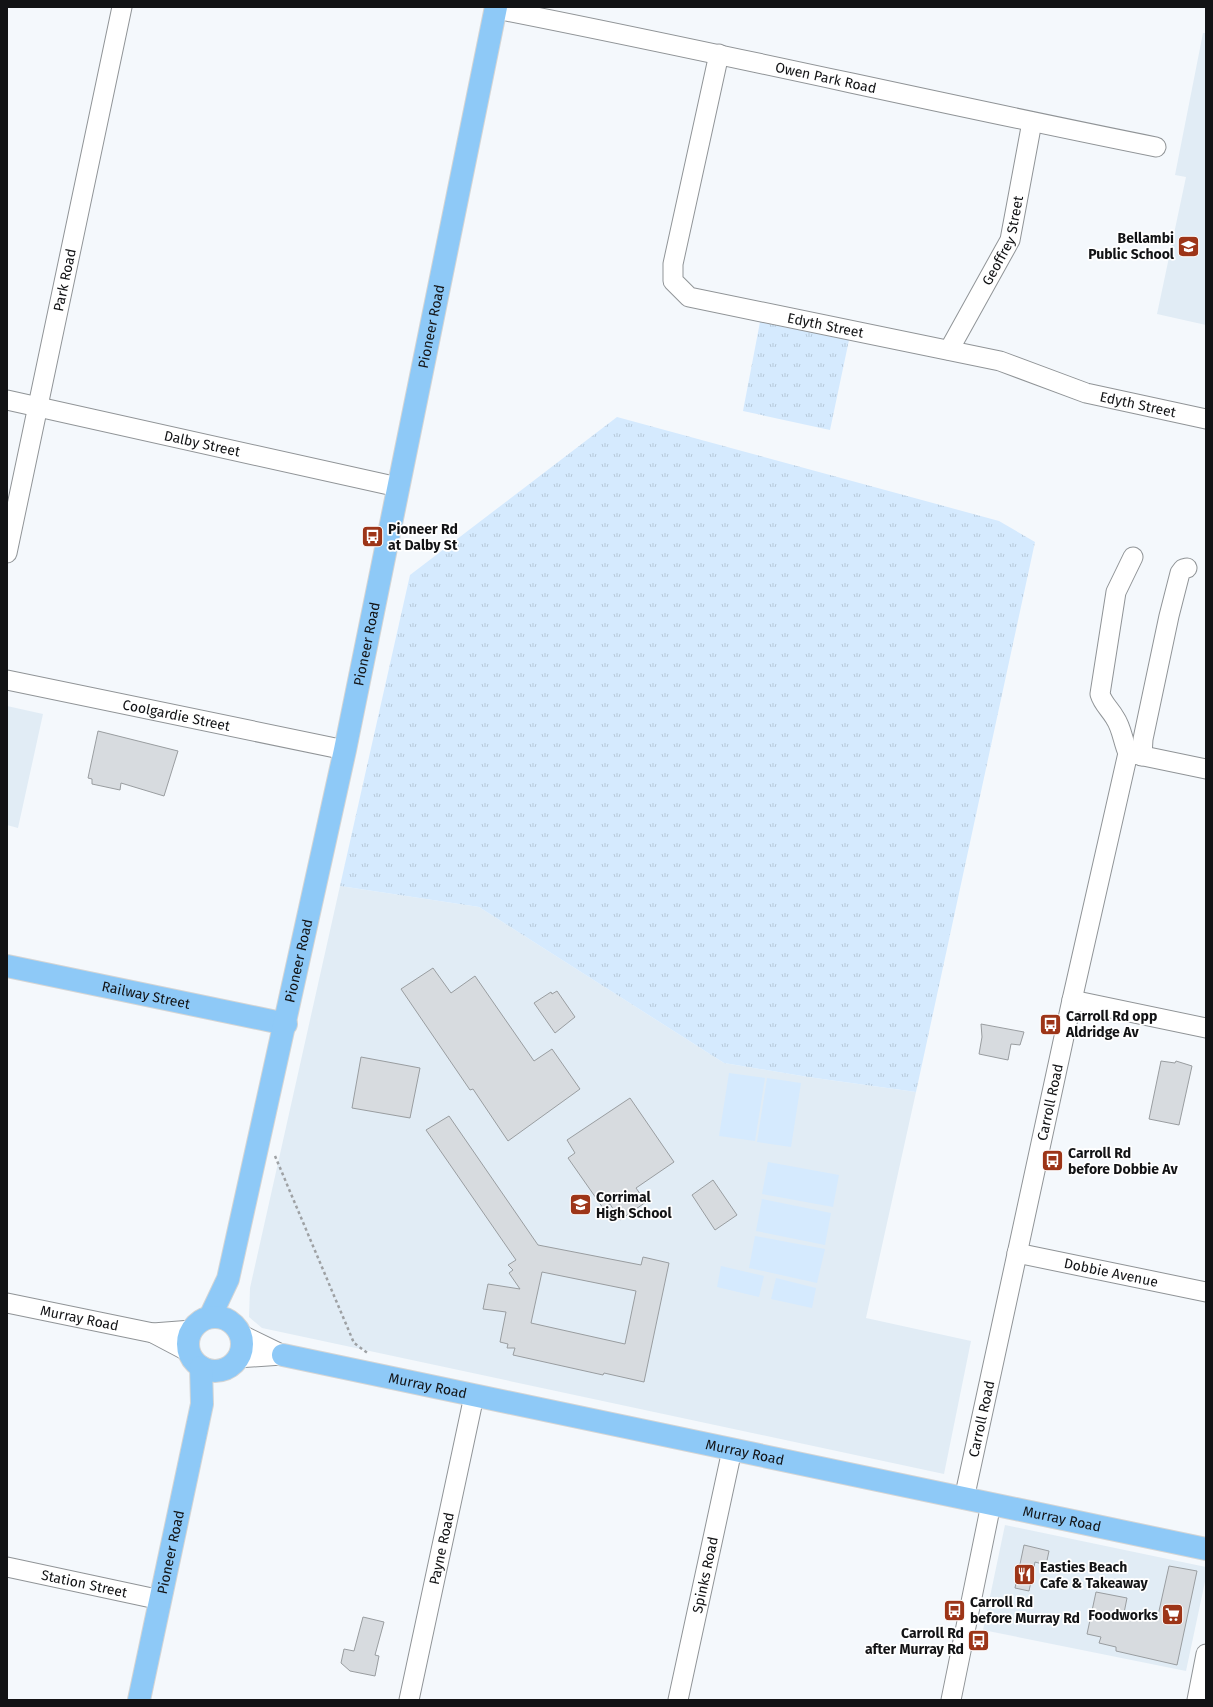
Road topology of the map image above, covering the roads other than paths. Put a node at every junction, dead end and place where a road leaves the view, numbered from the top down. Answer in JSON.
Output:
{"nodes":[{"id":1,"x":122,"y":7,"type":"edge"},
{"id":2,"x":496,"y":8,"type":"edge"},
{"id":3,"x":719,"y":54,"type":"junction"},
{"id":4,"x":1032,"y":122,"type":"junction"},
{"id":5,"x":1156,"y":147,"type":"dead end"},
{"id":6,"x":949,"y":350,"type":"junction"},
{"id":7,"x":7,"y":400,"type":"edge"},
{"id":8,"x":37,"y":407,"type":"junction"},
{"id":9,"x":1206,"y":419,"type":"edge"},
{"id":10,"x":398,"y":486,"type":"junction"},
{"id":11,"x":7,"y":553,"type":"edge"},
{"id":12,"x":1133,"y":557,"type":"dead end"},
{"id":13,"x":1187,"y":568,"type":"dead end"},
{"id":14,"x":7,"y":680,"type":"edge"},
{"id":15,"x":345,"y":750,"type":"junction"},
{"id":16,"x":1135,"y":754,"type":"junction"},
{"id":17,"x":1206,"y":769,"type":"edge"},
{"id":18,"x":7,"y":966,"type":"edge"},
{"id":19,"x":1072,"y":1000,"type":"junction"},
{"id":20,"x":286,"y":1024,"type":"junction"},
{"id":21,"x":1206,"y":1028,"type":"edge"},
{"id":22,"x":1017,"y":1252,"type":"junction"},
{"id":23,"x":228,"y":1279,"type":"junction"},
{"id":24,"x":1206,"y":1292,"type":"edge"},
{"id":25,"x":7,"y":1303,"type":"edge"},
{"id":26,"x":210,"y":1317,"type":"junction"},
{"id":27,"x":236,"y":1329,"type":"junction"},
{"id":28,"x":192,"y":1330,"type":"junction"},
{"id":29,"x":153,"y":1334,"type":"junction"},
{"id":30,"x":284,"y":1355,"type":"junction"},
{"id":31,"x":195,"y":1359,"type":"junction"},
{"id":32,"x":230,"y":1364,"type":"junction"},
{"id":33,"x":474,"y":1396,"type":"junction"},
{"id":34,"x":202,"y":1404,"type":"junction"},
{"id":35,"x":732,"y":1450,"type":"junction"},
{"id":36,"x":964,"y":1499,"type":"junction"},
{"id":37,"x":991,"y":1504,"type":"junction"},
{"id":38,"x":1206,"y":1549,"type":"edge"},
{"id":39,"x":7,"y":1567,"type":"edge"},
{"id":40,"x":161,"y":1600,"type":"junction"},
{"id":41,"x":1206,"y":1654,"type":"edge"},
{"id":42,"x":139,"y":1700,"type":"edge"},
{"id":43,"x":409,"y":1700,"type":"edge"},
{"id":44,"x":678,"y":1700,"type":"edge"},
{"id":45,"x":951,"y":1700,"type":"edge"},
{"id":46,"x":1196,"y":1700,"type":"edge"}],
"edges":[{"from":1,"to":8,"type":"street","name":"Park Road"},
{"from":2,"to":3,"type":"street","name":"Owen Park Road"},
{"from":2,"to":10,"type":"main road","name":"Pioneer Road"},
{"from":3,"to":4,"type":"street","name":"Owen Park Road"},
{"from":3,"to":6,"type":"street","name":"Edyth Street"},
{"from":4,"to":5,"type":"street","name":"Owen Park Road"},
{"from":4,"to":6,"type":"street","name":"Geoffrey Street"},
{"from":6,"to":9,"type":"street","name":"Edyth Street"},
{"from":7,"to":8,"type":"street","name":"Dalby Street"},
{"from":8,"to":10,"type":"street","name":"Dalby Street"},
{"from":8,"to":11,"type":"street","name":"Park Road"},
{"from":10,"to":15,"type":"main road","name":"Pioneer Road"},
{"from":12,"to":16,"type":"street"},
{"from":13,"to":16,"type":"street","name":"Carroll Road"},
{"from":14,"to":15,"type":"street","name":"Coolgardie Street"},
{"from":15,"to":20,"type":"main road","name":"Pioneer Road"},
{"from":16,"to":17,"type":"street"},
{"from":16,"to":19,"type":"street","name":"Carroll Road"},
{"from":18,"to":20,"type":"main road","name":"Railway Street"},
{"from":19,"to":21,"type":"street"},
{"from":19,"to":22,"type":"street","name":"Carroll Road"},
{"from":20,"to":23,"type":"main road","name":"Pioneer Road"},
{"from":22,"to":24,"type":"street","name":"Dobbie Avenue"},
{"from":22,"to":36,"type":"street","name":"Carroll Road"},
{"from":23,"to":26,"type":"main road","name":"Pioneer Road"},
{"from":23,"to":27,"type":"main road","name":"Pioneer Road"},
{"from":25,"to":29,"type":"street","name":"Murray Road"},
{"from":26,"to":27,"type":"main road"},
{"from":26,"to":28,"type":"main road"},
{"from":27,"to":30,"type":"street","name":"Murray Road"},
{"from":27,"to":32,"type":"main road"},
{"from":28,"to":29,"type":"street","name":"Murray Road"},
{"from":28,"to":31,"type":"main road"},
{"from":29,"to":31,"type":"street","name":"Murray Road"},
{"from":30,"to":32,"type":"street","name":"Murray Road"},
{"from":30,"to":33,"type":"main road","name":"Murray Road"},
{"from":31,"to":32,"type":"main road"},
{"from":31,"to":34,"type":"main road","name":"Pioneer Road"},
{"from":32,"to":34,"type":"main road","name":"Pioneer Road"},
{"from":33,"to":35,"type":"main road","name":"Murray Road"},
{"from":33,"to":43,"type":"street","name":"Payne Road"},
{"from":34,"to":40,"type":"main road","name":"Pioneer Road"},
{"from":35,"to":36,"type":"main road","name":"Murray Road"},
{"from":35,"to":44,"type":"street","name":"Spinks Road"},
{"from":36,"to":37,"type":"main road","name":"Murray Road"},
{"from":37,"to":38,"type":"main road","name":"Murray Road"},
{"from":37,"to":45,"type":"street"},
{"from":39,"to":40,"type":"street","name":"Station Street"},
{"from":40,"to":42,"type":"main road","name":"Pioneer Road"},
{"from":41,"to":46,"type":"street"}]}
